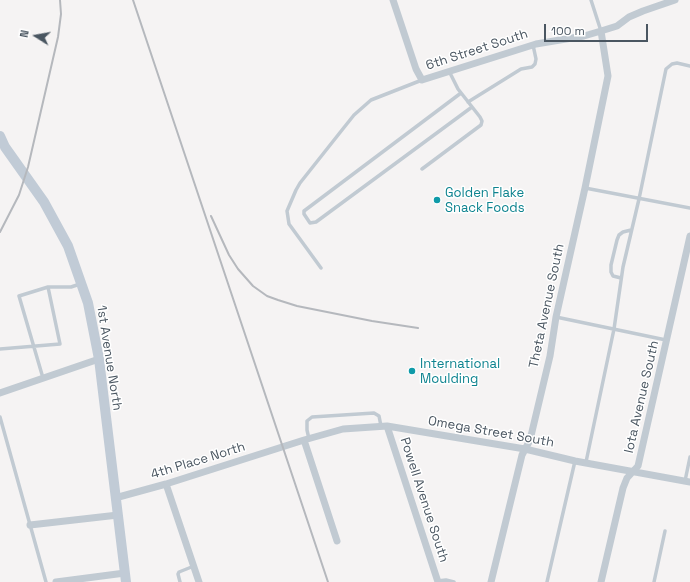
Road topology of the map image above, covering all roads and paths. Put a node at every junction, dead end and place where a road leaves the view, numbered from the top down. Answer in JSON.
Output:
{"nodes":[{"id":1,"x":393,"y":0,"type":"edge"},
{"id":2,"x":591,"y":0,"type":"edge"},
{"id":3,"x":675,"y":0,"type":"edge"},
{"id":4,"x":601,"y":31,"type":"junction"},
{"id":5,"x":532,"y":45,"type":"junction"},
{"id":6,"x":690,"y":66,"type":"edge"},
{"id":7,"x":449,"y":71,"type":"junction"},
{"id":8,"x":422,"y":80,"type":"junction"},
{"id":9,"x":461,"y":93,"type":"junction"},
{"id":10,"x":468,"y":102,"type":"junction"},
{"id":11,"x":472,"y":107,"type":"junction"},
{"id":12,"x":0,"y":136,"type":"edge"},
{"id":13,"x":422,"y":169,"type":"dead end"},
{"id":14,"x":585,"y":188,"type":"junction"},
{"id":15,"x":639,"y":199,"type":"junction"},
{"id":16,"x":690,"y":208,"type":"edge"},
{"id":17,"x":631,"y":230,"type":"junction"},
{"id":18,"x":690,"y":236,"type":"edge"},
{"id":19,"x":321,"y":268,"type":"dead end"},
{"id":20,"x":621,"y":278,"type":"junction"},
{"id":21,"x":81,"y":284,"type":"junction"},
{"id":22,"x":48,"y":287,"type":"junction"},
{"id":23,"x":556,"y":317,"type":"junction"},
{"id":24,"x":614,"y":329,"type":"junction"},
{"id":25,"x":667,"y":340,"type":"junction"},
{"id":26,"x":33,"y":345,"type":"junction"},
{"id":27,"x":0,"y":349,"type":"edge"},
{"id":28,"x":98,"y":359,"type":"junction"},
{"id":29,"x":43,"y":378,"type":"junction"},
{"id":30,"x":0,"y":393,"type":"edge"},
{"id":31,"x":0,"y":417,"type":"edge"},
{"id":32,"x":384,"y":426,"type":"junction"},
{"id":33,"x":306,"y":439,"type":"junction"},
{"id":34,"x":288,"y":445,"type":"joint"},
{"id":35,"x":525,"y":449,"type":"junction"},
{"id":36,"x":690,"y":457,"type":"edge"},
{"id":37,"x":575,"y":461,"type":"junction"},
{"id":38,"x":586,"y":462,"type":"junction"},
{"id":39,"x":634,"y":471,"type":"junction"},
{"id":40,"x":687,"y":482,"type":"edge"},
{"id":41,"x":166,"y":484,"type":"junction"},
{"id":42,"x":115,"y":498,"type":"junction"},
{"id":43,"x":118,"y":515,"type":"junction"},
{"id":44,"x":30,"y":525,"type":"junction"},
{"id":45,"x":665,"y":531,"type":"dead end"},
{"id":46,"x":337,"y":541,"type":"dead end"},
{"id":47,"x":194,"y":566,"type":"junction"},
{"id":48,"x":125,"y":578,"type":"edge"},
{"id":49,"x":46,"y":582,"type":"edge"},
{"id":50,"x":56,"y":582,"type":"edge"},
{"id":51,"x":180,"y":582,"type":"edge"},
{"id":52,"x":200,"y":582,"type":"edge"},
{"id":53,"x":438,"y":582,"type":"edge"},
{"id":54,"x":454,"y":582,"type":"edge"},
{"id":55,"x":491,"y":582,"type":"edge"},
{"id":56,"x":547,"y":582,"type":"edge"},
{"id":57,"x":601,"y":582,"type":"edge"},
{"id":58,"x":654,"y":582,"type":"edge"}],
"edges":[{"from":1,"to":8,"type":"street"},
{"from":2,"to":4,"type":"lane"},
{"from":3,"to":4,"type":"street","name":"6th Street South"},
{"from":4,"to":5,"type":"street","name":"6th Street South"},
{"from":4,"to":14,"type":"street","name":"Theta Avenue South"},
{"from":5,"to":7,"type":"street","name":"6th Street South"},
{"from":5,"to":10,"type":"lane"},
{"from":6,"to":15,"type":"lane"},
{"from":7,"to":8,"type":"street","name":"6th Street South"},
{"from":7,"to":9,"type":"lane"},
{"from":8,"to":19,"type":"lane"},
{"from":9,"to":10,"type":"lane"},
{"from":9,"to":11,"type":"lane"},
{"from":10,"to":11,"type":"lane"},
{"from":11,"to":13,"type":"lane"},
{"from":12,"to":21,"type":"street","name":"1st Avenue North"},
{"from":14,"to":15,"type":"lane"},
{"from":14,"to":23,"type":"street","name":"Theta Avenue South"},
{"from":15,"to":16,"type":"lane"},
{"from":15,"to":17,"type":"lane"},
{"from":17,"to":20,"type":"lane"},
{"from":17,"to":20,"type":"lane"},
{"from":18,"to":25,"type":"street","name":"Iota Avenue South"},
{"from":20,"to":24,"type":"lane"},
{"from":21,"to":22,"type":"lane"},
{"from":21,"to":28,"type":"street","name":"1st Avenue North"},
{"from":22,"to":26,"type":"lane"},
{"from":22,"to":26,"type":"lane"},
{"from":23,"to":24,"type":"lane"},
{"from":23,"to":35,"type":"street","name":"Theta Avenue South"},
{"from":24,"to":25,"type":"lane"},
{"from":24,"to":38,"type":"lane"},
{"from":25,"to":39,"type":"street","name":"Iota Avenue South"},
{"from":26,"to":27,"type":"lane"},
{"from":26,"to":29,"type":"lane"},
{"from":28,"to":29,"type":"street"},
{"from":28,"to":42,"type":"street","name":"1st Avenue North"},
{"from":29,"to":30,"type":"street"},
{"from":31,"to":44,"type":"lane"},
{"from":32,"to":33,"type":"street","name":"Omega Street South"},
{"from":32,"to":33,"type":"lane"},
{"from":32,"to":35,"type":"street","name":"Omega Street South"},
{"from":32,"to":53,"type":"street","name":"Powell Avenue South"},
{"from":33,"to":34,"type":"street","name":"Omega Street South"},
{"from":33,"to":46,"type":"street"},
{"from":34,"to":41,"type":"street","name":"4th Place North"},
{"from":35,"to":37,"type":"street","name":"Omega Street South"},
{"from":35,"to":55,"type":"street","name":"Theta Avenue South"},
{"from":36,"to":40,"type":"lane"},
{"from":37,"to":38,"type":"street","name":"Omega Street South"},
{"from":37,"to":56,"type":"lane"},
{"from":38,"to":39,"type":"street","name":"Omega Street South"},
{"from":39,"to":40,"type":"street","name":"Omega Street South"},
{"from":39,"to":57,"type":"street","name":"Iota Avenue South"},
{"from":41,"to":42,"type":"street","name":"4th Place North"},
{"from":41,"to":47,"type":"street"},
{"from":42,"to":43,"type":"street","name":"1st Avenue North"},
{"from":43,"to":44,"type":"street"},
{"from":43,"to":48,"type":"street","name":"1st Avenue North"},
{"from":44,"to":49,"type":"lane"},
{"from":45,"to":58,"type":"lane"},
{"from":47,"to":51,"type":"lane"},
{"from":47,"to":52,"type":"street"},
{"from":48,"to":50,"type":"street"},
{"from":53,"to":54,"type":"lane"}]}
